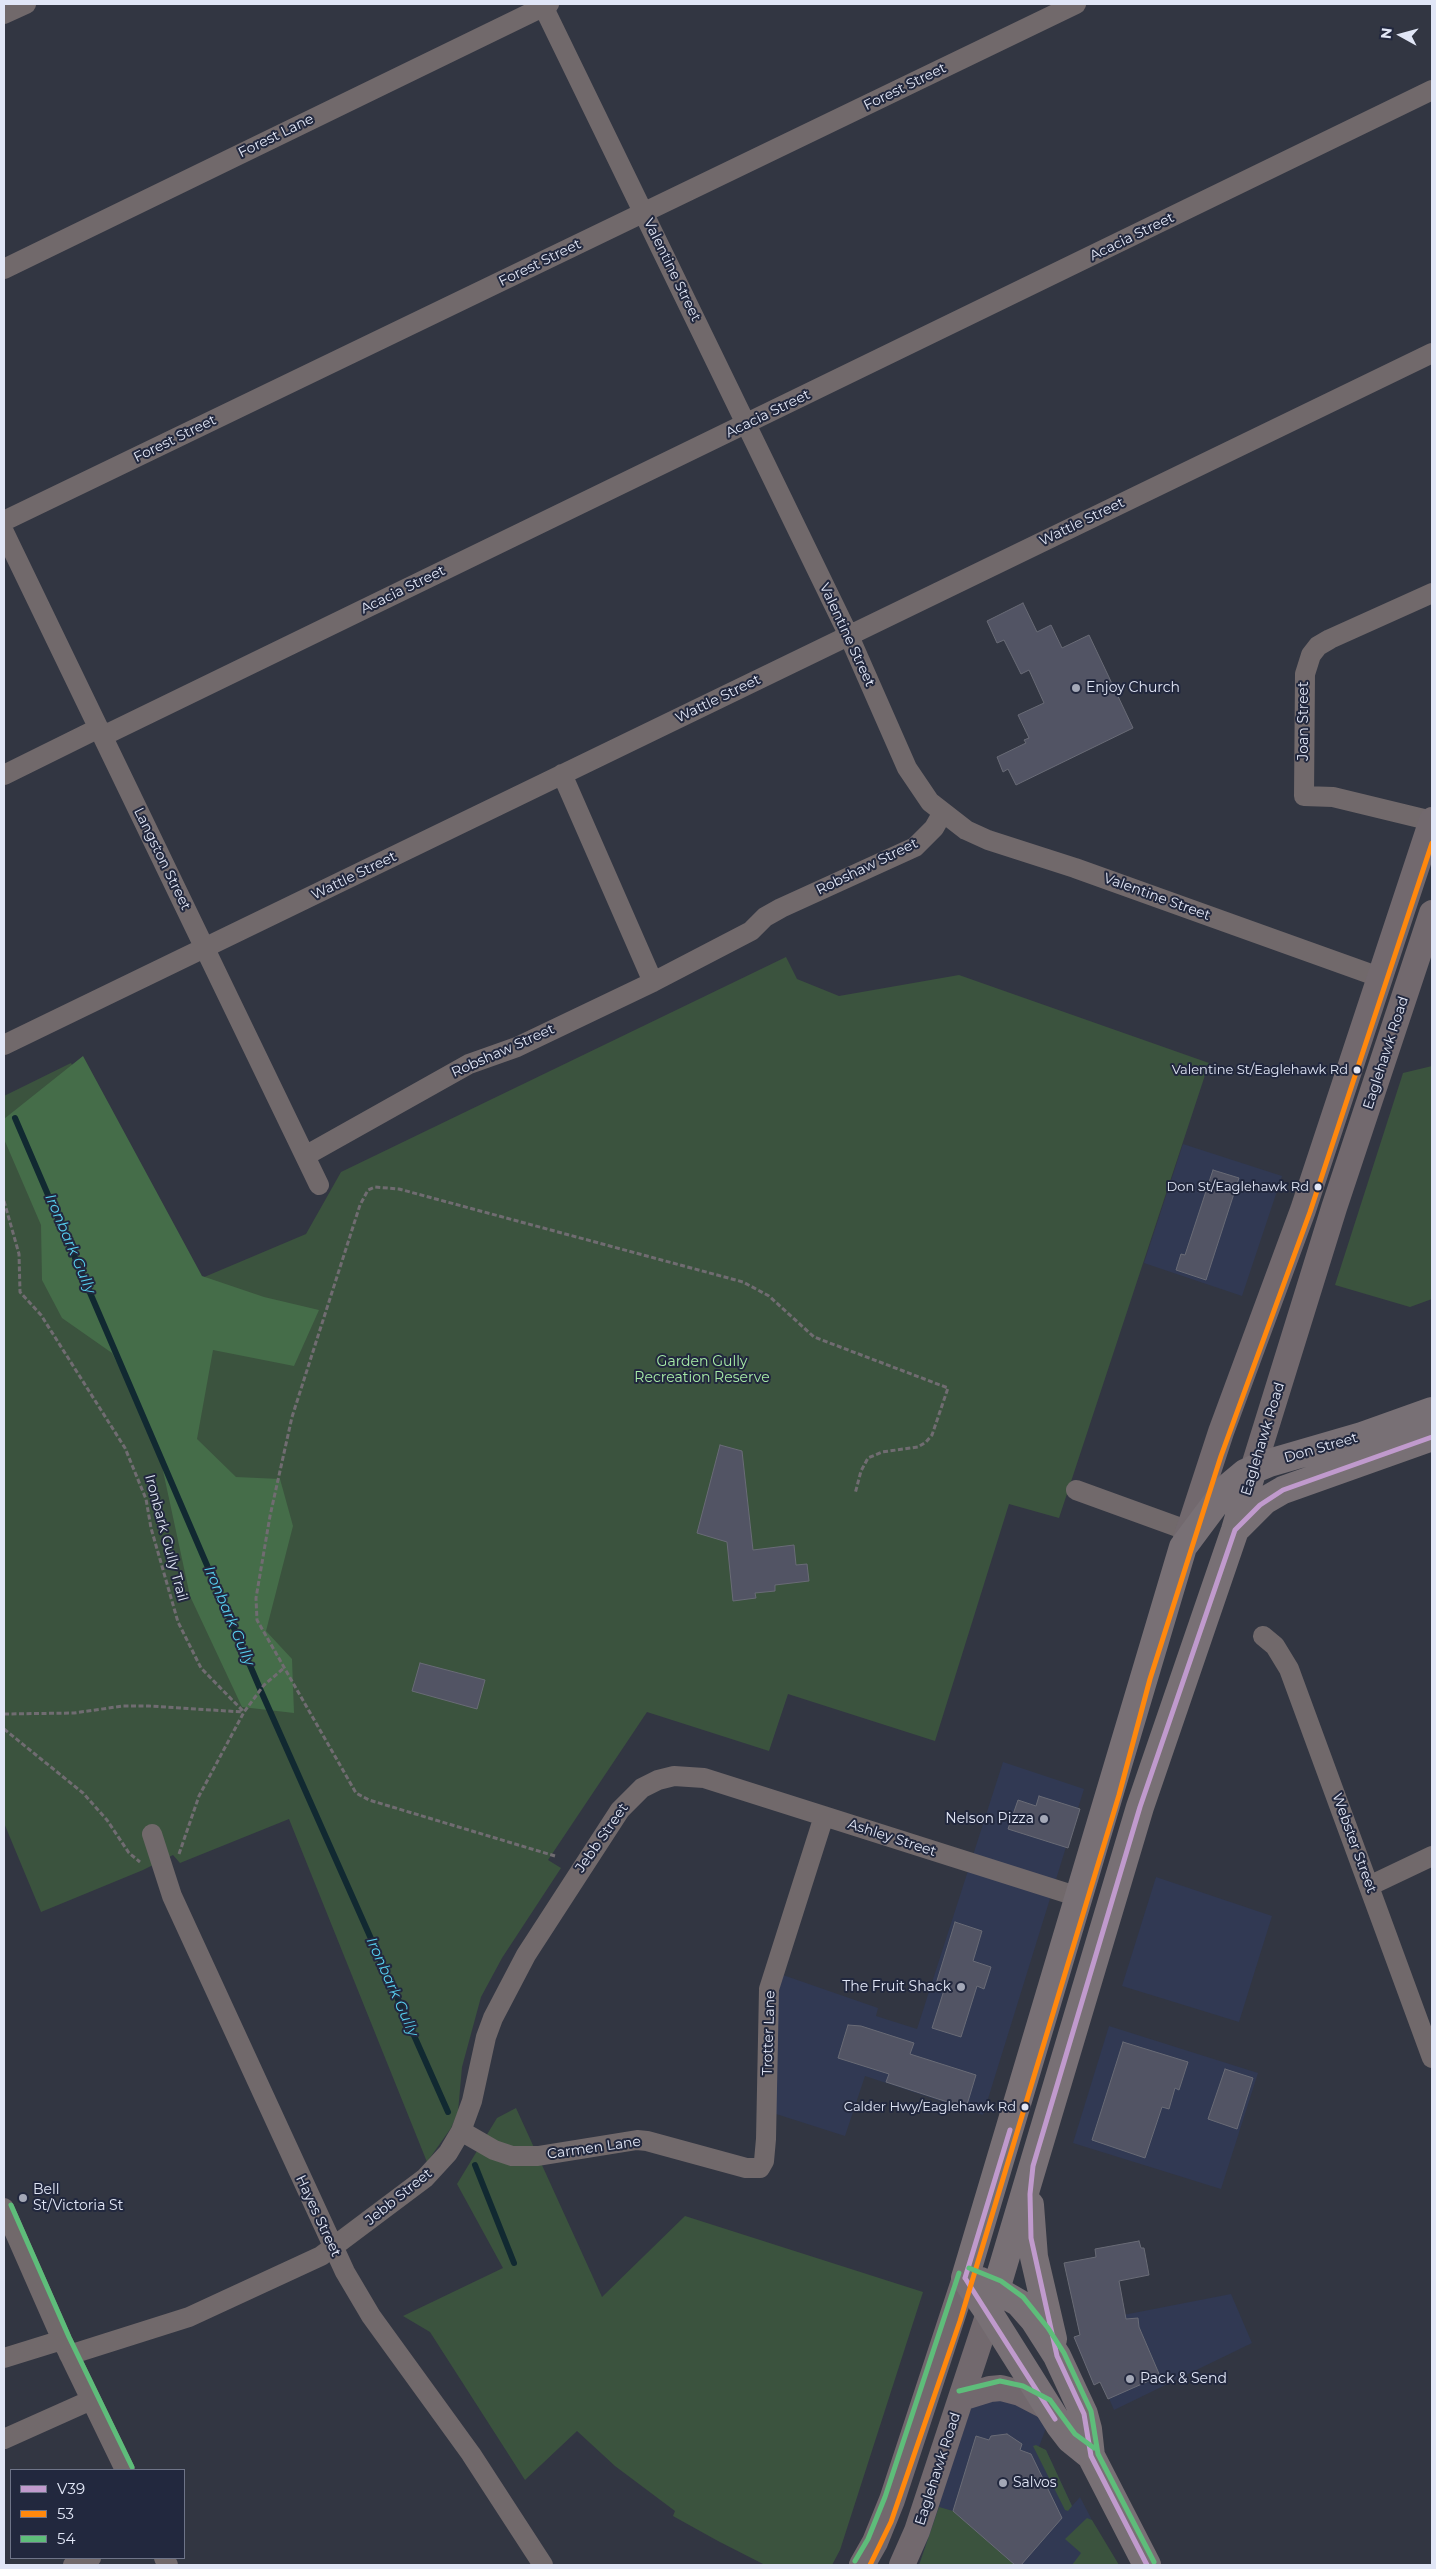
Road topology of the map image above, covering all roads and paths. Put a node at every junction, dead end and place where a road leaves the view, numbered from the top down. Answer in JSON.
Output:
{"nodes":[{"id":1,"x":26,"y":4,"type":"edge"},
{"id":2,"x":1076,"y":4,"type":"edge"},
{"id":3,"x":544,"y":5,"type":"edge"},
{"id":4,"x":4,"y":14,"type":"edge"},
{"id":5,"x":1432,"y":90,"type":"edge"},
{"id":6,"x":645,"y":213,"type":"junction"},
{"id":7,"x":4,"y":269,"type":"edge"},
{"id":8,"x":1432,"y":353,"type":"edge"},
{"id":9,"x":746,"y":424,"type":"junction"},
{"id":10,"x":4,"y":522,"type":"edge"},
{"id":11,"x":4,"y":532,"type":"edge"},
{"id":12,"x":1432,"y":593,"type":"edge"},
{"id":13,"x":849,"y":636,"type":"junction"},
{"id":14,"x":101,"y":732,"type":"junction"},
{"id":15,"x":562,"y":774,"type":"junction"},
{"id":16,"x":4,"y":776,"type":"edge"},
{"id":17,"x":942,"y":814,"type":"junction"},
{"id":18,"x":1432,"y":821,"type":"edge"},
{"id":19,"x":1432,"y":913,"type":"edge"},
{"id":20,"x":205,"y":948,"type":"junction"},
{"id":21,"x":1379,"y":977,"type":"junction"},
{"id":22,"x":653,"y":982,"type":"junction"},
{"id":23,"x":1408,"y":987,"type":"junction"},
{"id":24,"x":4,"y":1045,"type":"edge"},
{"id":25,"x":305,"y":1156,"type":"junction"},
{"id":26,"x":319,"y":1185,"type":"dead end"},
{"id":27,"x":4,"y":1201,"type":"edge"},
{"id":28,"x":1281,"y":1380,"type":"junction"},
{"id":29,"x":1237,"y":1387,"type":"junction"},
{"id":30,"x":1432,"y":1411,"type":"edge"},
{"id":31,"x":1432,"y":1437,"type":"edge"},
{"id":32,"x":1254,"y":1469,"type":"junction"},
{"id":33,"x":1076,"y":1490,"type":"dead end"},
{"id":34,"x":855,"y":1494,"type":"dead end"},
{"id":35,"x":1235,"y":1530,"type":"junction"},
{"id":36,"x":1186,"y":1539,"type":"junction"},
{"id":37,"x":1263,"y":1636,"type":"dead end"},
{"id":38,"x":284,"y":1668,"type":"junction"},
{"id":39,"x":244,"y":1712,"type":"junction"},
{"id":40,"x":4,"y":1714,"type":"edge"},
{"id":41,"x":674,"y":1776,"type":"joint"},
{"id":42,"x":824,"y":1816,"type":"junction"},
{"id":43,"x":152,"y":1834,"type":"dead end"},
{"id":44,"x":555,"y":1856,"type":"dead end"},
{"id":45,"x":1432,"y":1856,"type":"edge"},
{"id":46,"x":164,"y":1874,"type":"junction"},
{"id":47,"x":1369,"y":1886,"type":"junction"},
{"id":48,"x":1080,"y":1897,"type":"junction"},
{"id":49,"x":1109,"y":1906,"type":"junction"},
{"id":50,"x":1432,"y":2058,"type":"edge"},
{"id":51,"x":461,"y":2131,"type":"junction"},
{"id":52,"x":1033,"y":2166,"type":"junction"},
{"id":53,"x":760,"y":2168,"type":"joint"},
{"id":54,"x":4,"y":2208,"type":"edge"},
{"id":55,"x":333,"y":2248,"type":"junction"},
{"id":56,"x":966,"y":2276,"type":"junction"},
{"id":57,"x":993,"y":2300,"type":"junction"},
{"id":58,"x":66,"y":2347,"type":"junction"},
{"id":59,"x":1057,"y":2356,"type":"junction"},
{"id":60,"x":4,"y":2358,"type":"edge"},
{"id":61,"x":961,"y":2398,"type":"junction"},
{"id":62,"x":90,"y":2400,"type":"junction"},
{"id":63,"x":1045,"y":2406,"type":"junction"},
{"id":64,"x":4,"y":2438,"type":"edge"},
{"id":65,"x":1092,"y":2456,"type":"junction"},
{"id":66,"x":124,"y":2469,"type":"edge"},
{"id":67,"x":88,"y":2559,"type":"edge"},
{"id":68,"x":73,"y":2565,"type":"edge"},
{"id":69,"x":543,"y":2565,"type":"edge"},
{"id":70,"x":862,"y":2565,"type":"edge"},
{"id":71,"x":902,"y":2565,"type":"edge"},
{"id":72,"x":1147,"y":2565,"type":"edge"}],
"edges":[{"from":1,"to":4,"type":"street"},
{"from":2,"to":6,"type":"street","name":"Forest Street"},
{"from":3,"to":6,"type":"street","name":"Valentine Street"},
{"from":3,"to":7,"type":"street","name":"Forest Lane"},
{"from":5,"to":9,"type":"street","name":"Acacia Street"},
{"from":6,"to":9,"type":"street","name":"Valentine Street"},
{"from":6,"to":10,"type":"street","name":"Forest Street"},
{"from":8,"to":13,"type":"street","name":"Wattle Street"},
{"from":9,"to":13,"type":"street","name":"Valentine Street"},
{"from":9,"to":14,"type":"street","name":"Acacia Street"},
{"from":11,"to":14,"type":"street","name":"Langston Street"},
{"from":12,"to":18,"type":"street","name":"Joan Street"},
{"from":13,"to":15,"type":"street","name":"Wattle Street"},
{"from":13,"to":17,"type":"street","name":"Valentine Street"},
{"from":14,"to":16,"type":"street","name":"Acacia Street"},
{"from":14,"to":20,"type":"street","name":"Langston Street"},
{"from":15,"to":20,"type":"street","name":"Wattle Street"},
{"from":15,"to":22,"type":"street"},
{"from":17,"to":21,"type":"street","name":"Valentine Street"},
{"from":17,"to":22,"type":"street","name":"Robshaw Street"},
{"from":18,"to":21,"type":"main road"},
{"from":19,"to":23,"type":"main road","name":"Eaglehawk Road"},
{"from":20,"to":24,"type":"street","name":"Wattle Street"},
{"from":20,"to":25,"type":"street","name":"Langston Street"},
{"from":21,"to":23,"type":"main road","name":"Valentine Street"},
{"from":21,"to":29,"type":"main road"},
{"from":22,"to":25,"type":"street","name":"Robshaw Street"},
{"from":23,"to":28,"type":"main road","name":"Eaglehawk Road"},
{"from":25,"to":26,"type":"street","name":"Langston Street"},
{"from":27,"to":39,"type":"path","name":"Ironbark Gully Trail"},
{"from":28,"to":29,"type":"main road"},
{"from":28,"to":32,"type":"main road","name":"Eaglehawk Road"},
{"from":29,"to":36,"type":"main road"},
{"from":30,"to":32,"type":"highway","name":"Don Street"},
{"from":31,"to":35,"type":"highway","name":"Don Street"},
{"from":32,"to":35,"type":"highway","name":"Eaglehawk Road"},
{"from":32,"to":36,"type":"highway","name":"Don Street"},
{"from":33,"to":36,"type":"street"},
{"from":34,"to":38,"type":"path"},
{"from":35,"to":49,"type":"highway","name":"Eaglehawk Road"},
{"from":36,"to":48,"type":"highway"},
{"from":37,"to":47,"type":"street","name":"Webster Street"},
{"from":38,"to":39,"type":"path"},
{"from":38,"to":44,"type":"path"},
{"from":39,"to":40,"type":"path"},
{"from":39,"to":46,"type":"path"},
{"from":41,"to":42,"type":"street","name":"Ashley Street"},
{"from":41,"to":51,"type":"street","name":"Jebb Street"},
{"from":42,"to":48,"type":"street","name":"Ashley Street"},
{"from":42,"to":53,"type":"street","name":"Trotter Lane"},
{"from":43,"to":46,"type":"street","name":"Hayes Street"},
{"from":45,"to":47,"type":"street"},
{"from":46,"to":55,"type":"street","name":"Hayes Street"},
{"from":47,"to":50,"type":"street","name":"Webster Street"},
{"from":48,"to":49,"type":"highway","name":"Ashley Street"},
{"from":48,"to":56,"type":"highway"},
{"from":49,"to":52,"type":"highway","name":"Eaglehawk Road"},
{"from":51,"to":53,"type":"street","name":"Carmen Lane"},
{"from":51,"to":55,"type":"street","name":"Jebb Street"},
{"from":52,"to":57,"type":"highway","name":"Eaglehawk Road"},
{"from":52,"to":59,"type":"highway"},
{"from":54,"to":58,"type":"street"},
{"from":55,"to":58,"type":"street","name":"Jebb Street"},
{"from":55,"to":69,"type":"street","name":"Hayes Street"},
{"from":56,"to":57,"type":"highway"},
{"from":56,"to":70,"type":"main road"},
{"from":57,"to":59,"type":"highway"},
{"from":57,"to":61,"type":"main road","name":"Eaglehawk Road"},
{"from":57,"to":63,"type":"highway"},
{"from":58,"to":60,"type":"street","name":"Jebb Street"},
{"from":58,"to":62,"type":"street"},
{"from":59,"to":65,"type":"highway"},
{"from":61,"to":63,"type":"main road"},
{"from":61,"to":71,"type":"main road","name":"Eaglehawk Road"},
{"from":62,"to":64,"type":"street"},
{"from":62,"to":66,"type":"street"},
{"from":63,"to":65,"type":"highway"},
{"from":65,"to":72,"type":"highway"},
{"from":67,"to":68,"type":"street"}]}
